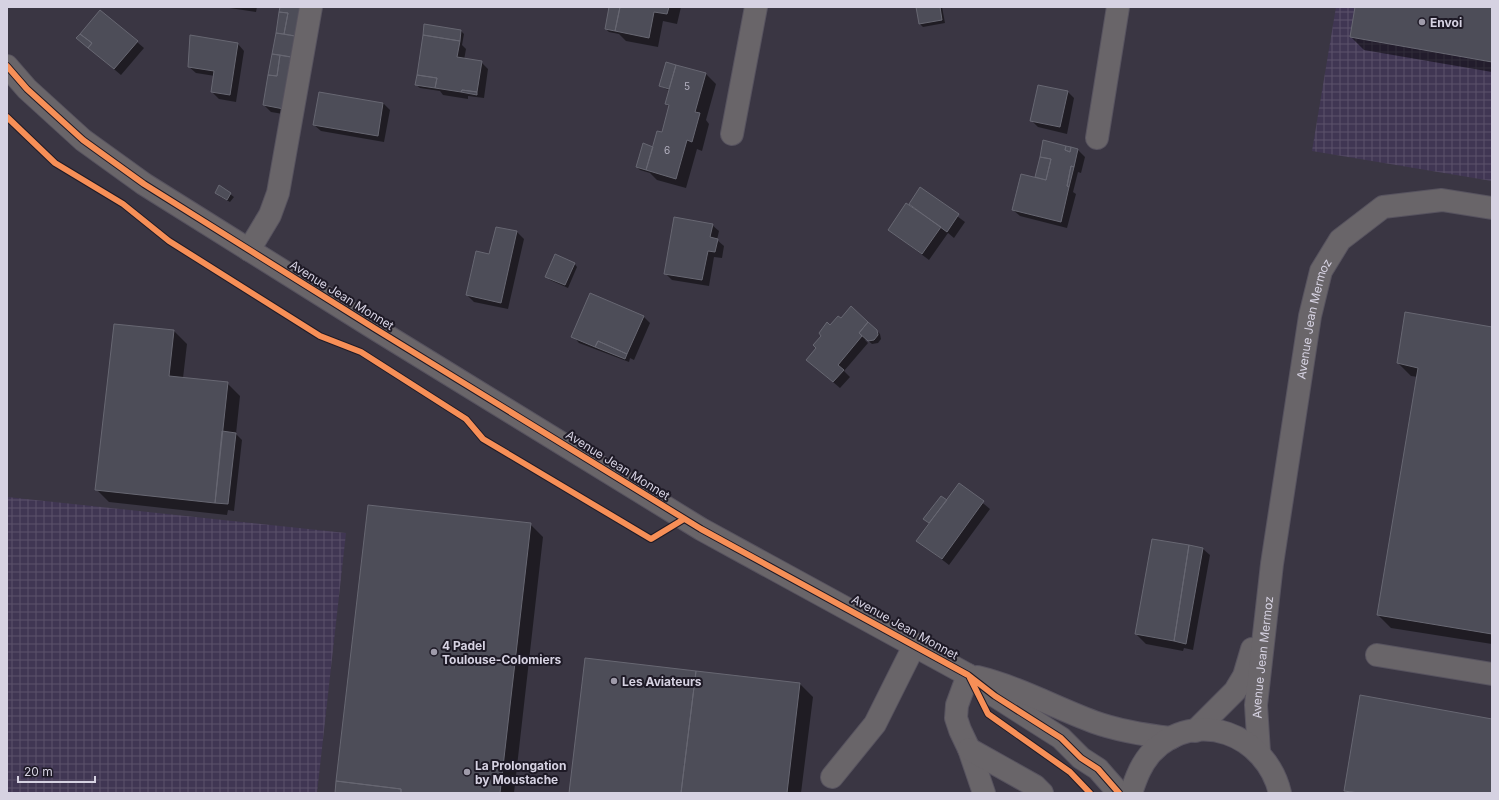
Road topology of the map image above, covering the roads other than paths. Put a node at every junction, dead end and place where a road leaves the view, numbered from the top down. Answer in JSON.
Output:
{"nodes":[{"id":1,"x":311,"y":7,"type":"edge"},
{"id":2,"x":756,"y":7,"type":"edge"},
{"id":3,"x":1118,"y":7,"type":"edge"},
{"id":4,"x":7,"y":66,"type":"edge"},
{"id":5,"x":732,"y":134,"type":"dead end"},
{"id":6,"x":1097,"y":138,"type":"dead end"},
{"id":7,"x":1492,"y":208,"type":"edge"},
{"id":8,"x":249,"y":250,"type":"junction"},
{"id":9,"x":1272,"y":564,"type":"junction"},
{"id":10,"x":915,"y":644,"type":"junction"},
{"id":11,"x":1377,"y":655,"type":"dead end"},
{"id":12,"x":968,"y":674,"type":"junction"},
{"id":13,"x":1492,"y":674,"type":"edge"},
{"id":14,"x":1195,"y":731,"type":"junction"},
{"id":15,"x":1171,"y":738,"type":"junction"},
{"id":16,"x":969,"y":749,"type":"junction"},
{"id":17,"x":1259,"y":752,"type":"junction"},
{"id":18,"x":832,"y":777,"type":"dead end"},
{"id":19,"x":984,"y":793,"type":"edge"},
{"id":20,"x":1042,"y":793,"type":"edge"},
{"id":21,"x":1119,"y":793,"type":"edge"},
{"id":22,"x":1131,"y":793,"type":"edge"},
{"id":23,"x":1280,"y":793,"type":"edge"}],
"edges":[{"from":1,"to":8,"type":"street"},
{"from":2,"to":5,"type":"street"},
{"from":3,"to":6,"type":"street"},
{"from":4,"to":8,"type":"street","name":"Avenue Jean Monnet"},
{"from":7,"to":9,"type":"street","name":"Avenue Jean Mermoz"},
{"from":8,"to":10,"type":"street","name":"Avenue Jean Monnet"},
{"from":9,"to":14,"type":"street","name":"Avenue Jean Mermoz"},
{"from":9,"to":17,"type":"street","name":"Avenue Jean Mermoz"},
{"from":10,"to":12,"type":"street","name":"Avenue Jean Monnet"},
{"from":10,"to":18,"type":"street"},
{"from":11,"to":13,"type":"street"},
{"from":12,"to":15,"type":"street","name":"Avenue Jean Monnet"},
{"from":12,"to":16,"type":"street"},
{"from":12,"to":21,"type":"street","name":"Avenue Jean Monnet"},
{"from":14,"to":15,"type":"street"},
{"from":14,"to":17,"type":"street"},
{"from":15,"to":22,"type":"street"},
{"from":16,"to":19,"type":"street"},
{"from":16,"to":20,"type":"street"},
{"from":17,"to":23,"type":"street"}]}
